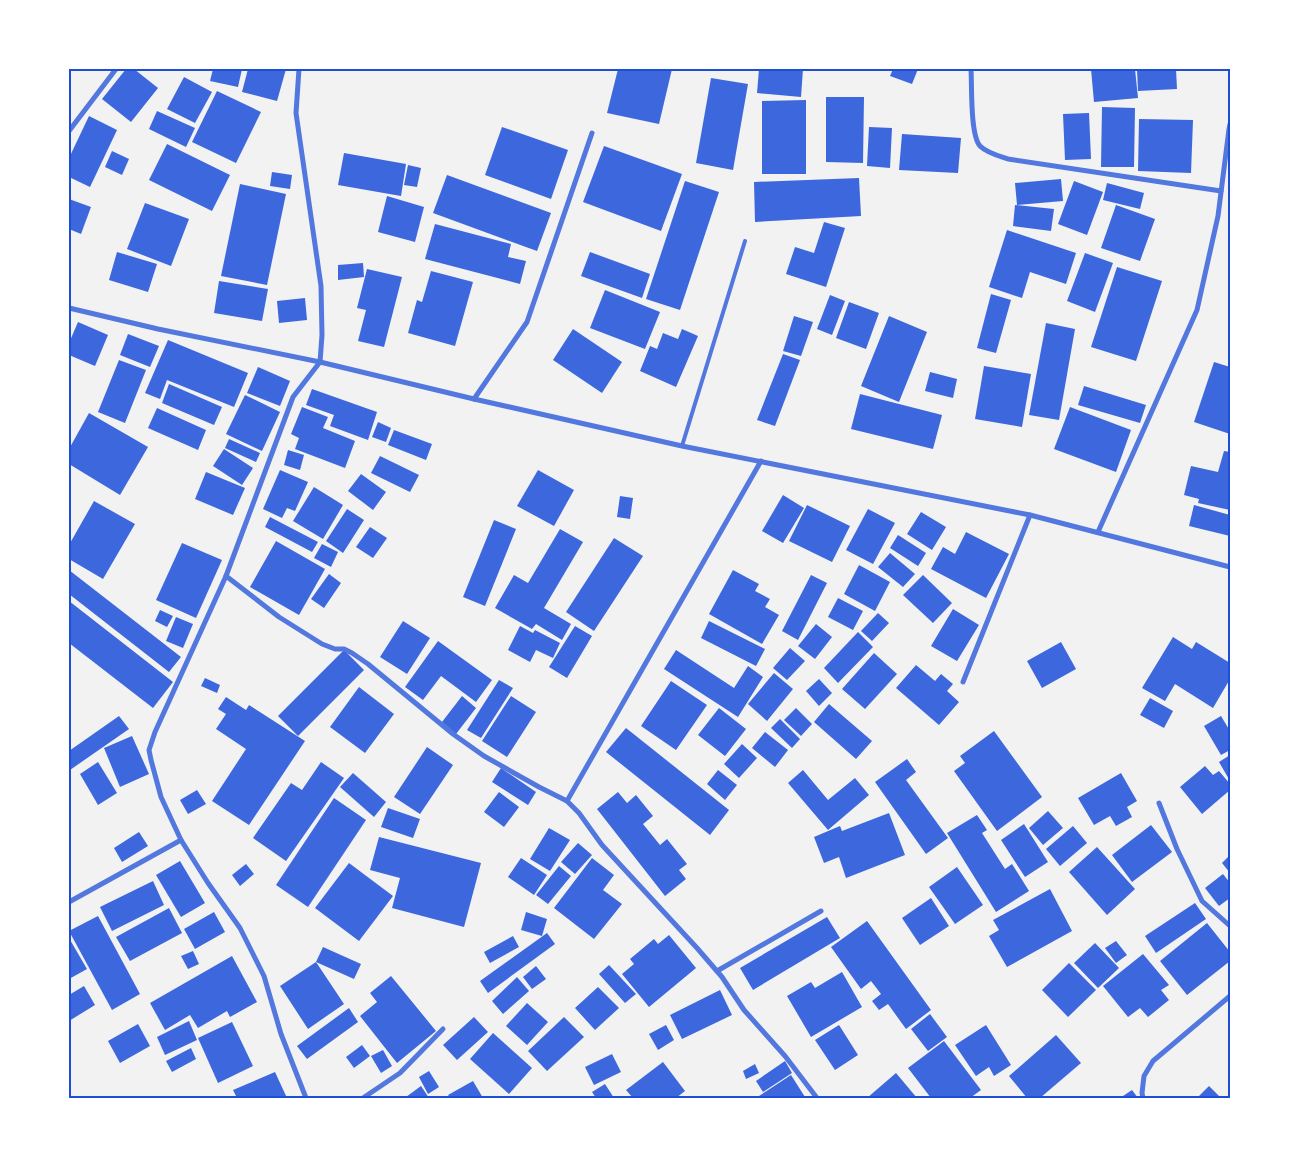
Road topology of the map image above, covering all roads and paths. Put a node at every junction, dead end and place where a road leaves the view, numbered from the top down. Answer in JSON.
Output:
{"nodes":[{"id":1,"x":116,"y":69,"type":"edge"},
{"id":2,"x":298,"y":69,"type":"edge"},
{"id":3,"x":971,"y":69,"type":"edge"},
{"id":4,"x":1230,"y":124,"type":"edge"},
{"id":5,"x":69,"y":131,"type":"edge"},
{"id":6,"x":592,"y":133,"type":"dead end"},
{"id":7,"x":1221,"y":191,"type":"junction"},
{"id":8,"x":745,"y":241,"type":"dead end"},
{"id":9,"x":69,"y":308,"type":"edge"},
{"id":10,"x":320,"y":362,"type":"junction"},
{"id":11,"x":474,"y":399,"type":"junction"},
{"id":12,"x":682,"y":446,"type":"junction"},
{"id":13,"x":761,"y":461,"type":"junction"},
{"id":14,"x":1030,"y":515,"type":"junction"},
{"id":15,"x":1098,"y":532,"type":"junction"},
{"id":16,"x":1230,"y":567,"type":"edge"},
{"id":17,"x":226,"y":576,"type":"junction"},
{"id":18,"x":963,"y":682,"type":"dead end"},
{"id":19,"x":567,"y":801,"type":"junction"},
{"id":20,"x":1159,"y":803,"type":"dead end"},
{"id":21,"x":181,"y":840,"type":"junction"},
{"id":22,"x":69,"y":902,"type":"edge"},
{"id":23,"x":821,"y":911,"type":"dead end"},
{"id":24,"x":1230,"y":926,"type":"edge"},
{"id":25,"x":717,"y":971,"type":"junction"},
{"id":26,"x":1230,"y":996,"type":"edge"},
{"id":27,"x":443,"y":1029,"type":"dead end"},
{"id":28,"x":306,"y":1098,"type":"edge"},
{"id":29,"x":363,"y":1098,"type":"edge"},
{"id":30,"x":817,"y":1098,"type":"edge"},
{"id":31,"x":1144,"y":1098,"type":"edge"}],
"edges":[{"from":1,"to":5,"type":"street"},
{"from":2,"to":10,"type":"street"},
{"from":3,"to":7,"type":"street"},
{"from":4,"to":7,"type":"street"},
{"from":6,"to":11,"type":"street"},
{"from":7,"to":15,"type":"street"},
{"from":8,"to":12,"type":"lane"},
{"from":9,"to":10,"type":"street"},
{"from":10,"to":11,"type":"street"},
{"from":10,"to":17,"type":"street"},
{"from":11,"to":12,"type":"street"},
{"from":12,"to":13,"type":"street"},
{"from":13,"to":14,"type":"street"},
{"from":13,"to":19,"type":"street"},
{"from":14,"to":15,"type":"street"},
{"from":14,"to":18,"type":"street"},
{"from":15,"to":16,"type":"street"},
{"from":17,"to":19,"type":"street"},
{"from":17,"to":21,"type":"street"},
{"from":19,"to":25,"type":"street"},
{"from":20,"to":24,"type":"street"},
{"from":21,"to":22,"type":"street"},
{"from":21,"to":28,"type":"street"},
{"from":23,"to":25,"type":"street"},
{"from":25,"to":30,"type":"street"},
{"from":26,"to":31,"type":"street"},
{"from":27,"to":29,"type":"street"}]}
